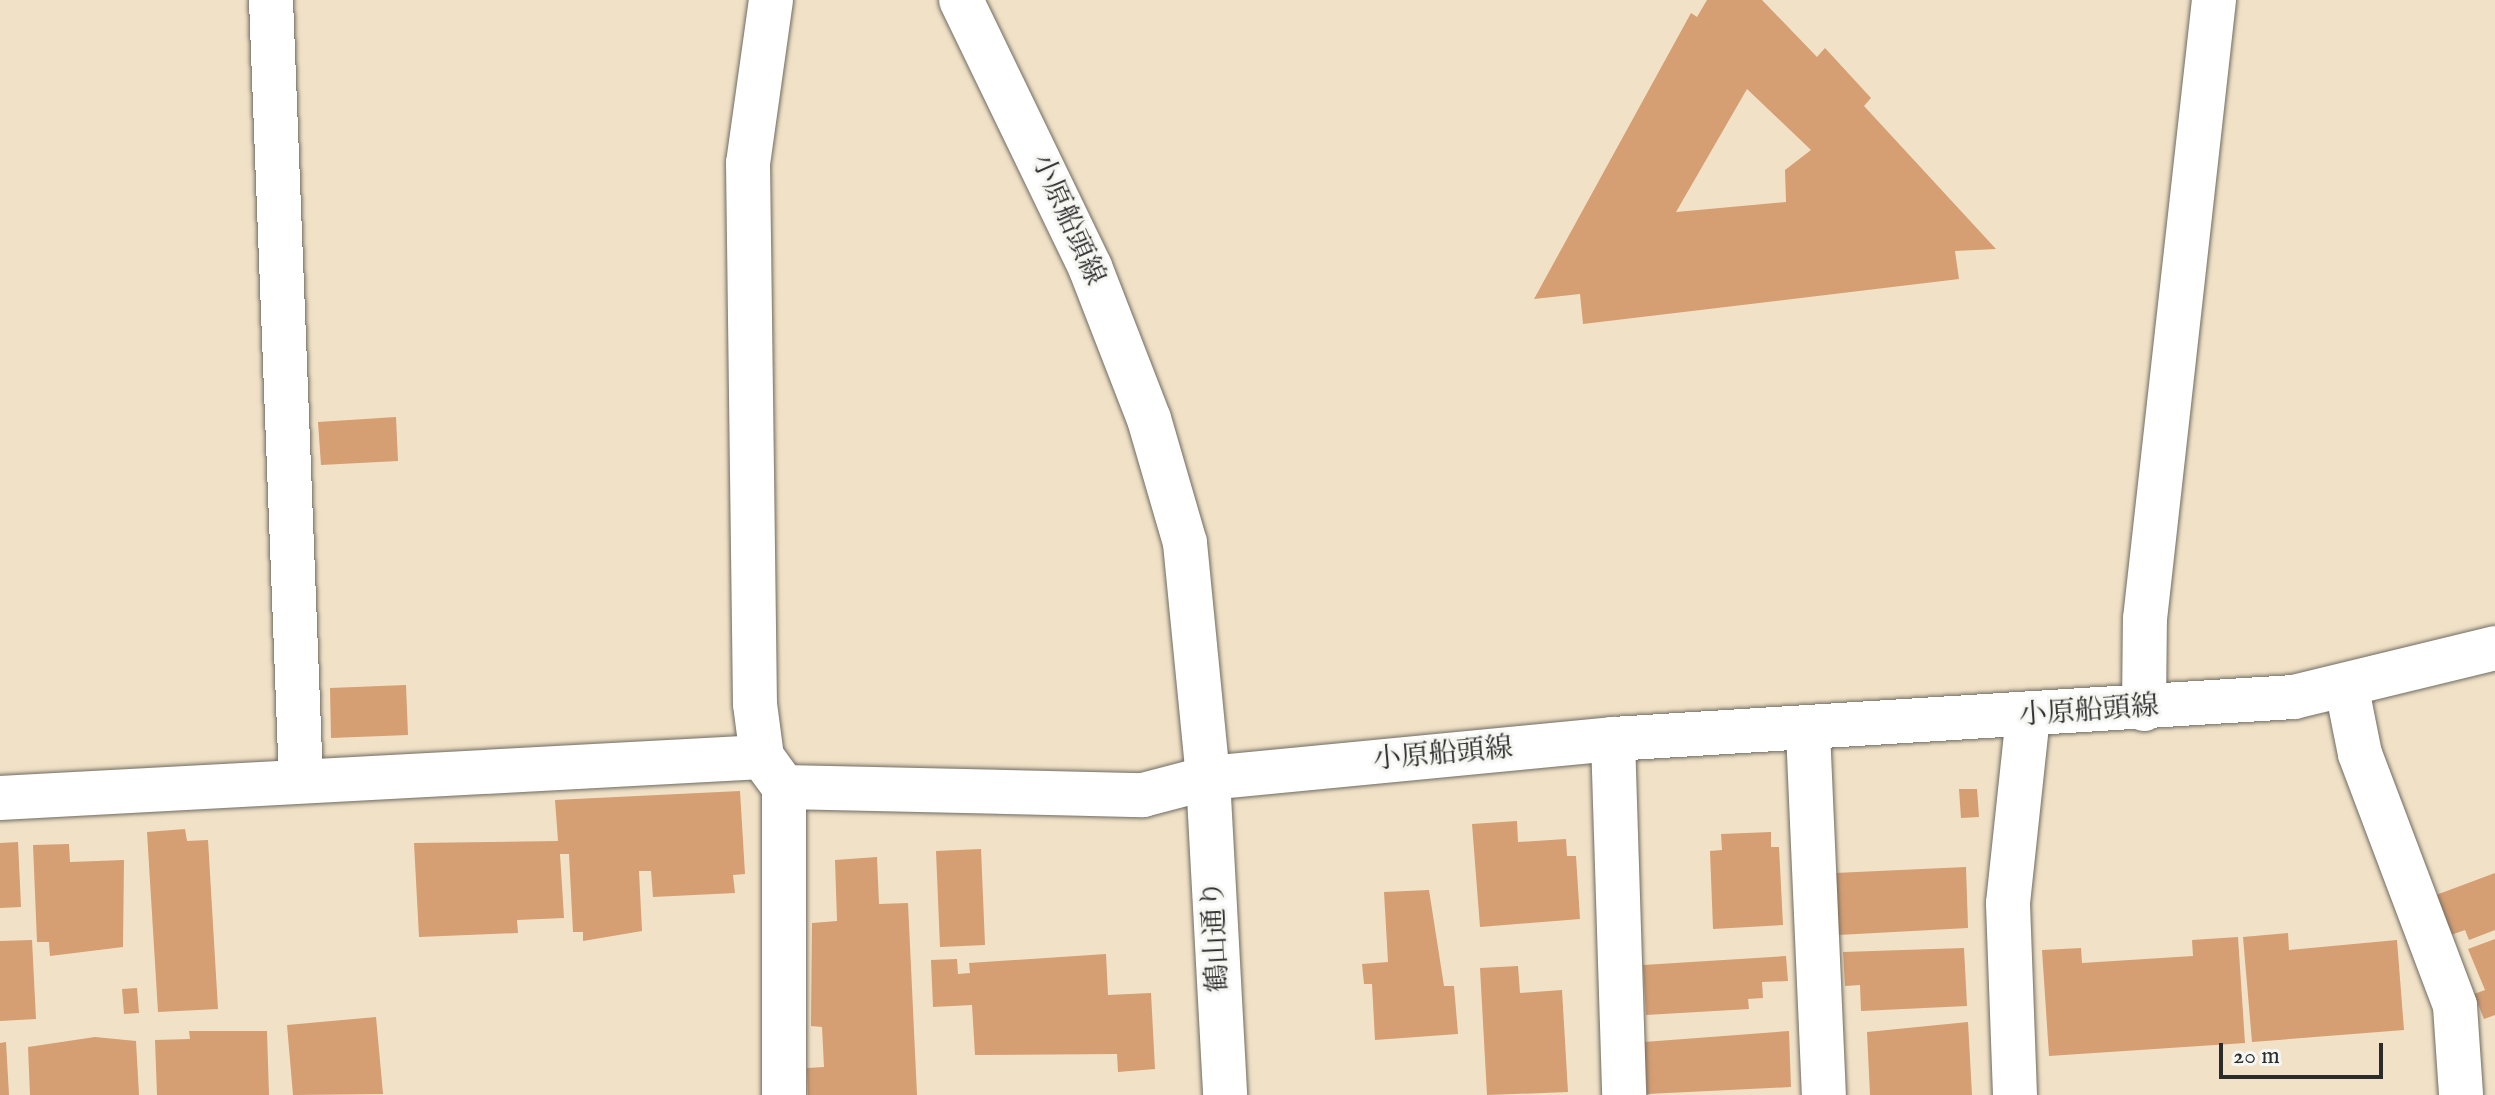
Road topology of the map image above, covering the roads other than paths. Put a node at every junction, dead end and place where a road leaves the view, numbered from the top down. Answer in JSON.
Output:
{"nodes":[{"id":1,"x":271,"y":0,"type":"edge"},
{"id":2,"x":771,"y":0,"type":"edge"},
{"id":3,"x":961,"y":0,"type":"edge"},
{"id":4,"x":2214,"y":0,"type":"edge"},
{"id":5,"x":2495,"y":648,"type":"edge"},
{"id":6,"x":2347,"y":689,"type":"junction"},
{"id":7,"x":2144,"y":709,"type":"junction"},
{"id":8,"x":2028,"y":716,"type":"junction"},
{"id":9,"x":1808,"y":731,"type":"junction"},
{"id":10,"x":1613,"y":739,"type":"junction"},
{"id":11,"x":773,"y":772,"type":"junction"},
{"id":12,"x":1208,"y":778,"type":"junction"},
{"id":13,"x":301,"y":781,"type":"junction"},
{"id":14,"x":0,"y":798,"type":"edge"},
{"id":15,"x":784,"y":1095,"type":"edge"},
{"id":16,"x":1225,"y":1095,"type":"edge"},
{"id":17,"x":1624,"y":1095,"type":"edge"},
{"id":18,"x":1824,"y":1095,"type":"edge"},
{"id":19,"x":2015,"y":1095,"type":"edge"},
{"id":20,"x":2461,"y":1095,"type":"edge"}],
"edges":[{"from":1,"to":13,"type":"street"},
{"from":2,"to":11,"type":"street"},
{"from":3,"to":12,"type":"street","name":"小原船頭線"},
{"from":4,"to":7,"type":"street"},
{"from":5,"to":6,"type":"street","name":"小原船頭線"},
{"from":6,"to":7,"type":"street","name":"小原船頭線"},
{"from":6,"to":20,"type":"street"},
{"from":7,"to":8,"type":"street","name":"小原船頭線"},
{"from":8,"to":9,"type":"street","name":"小原船頭線"},
{"from":8,"to":19,"type":"street"},
{"from":9,"to":10,"type":"street","name":"小原船頭線"},
{"from":9,"to":18,"type":"street"},
{"from":10,"to":12,"type":"street","name":"小原船頭線"},
{"from":10,"to":17,"type":"street"},
{"from":11,"to":12,"type":"street"},
{"from":11,"to":13,"type":"street"},
{"from":11,"to":15,"type":"street"},
{"from":12,"to":16,"type":"street","name":"鶴山通り"},
{"from":13,"to":14,"type":"street"}]}
